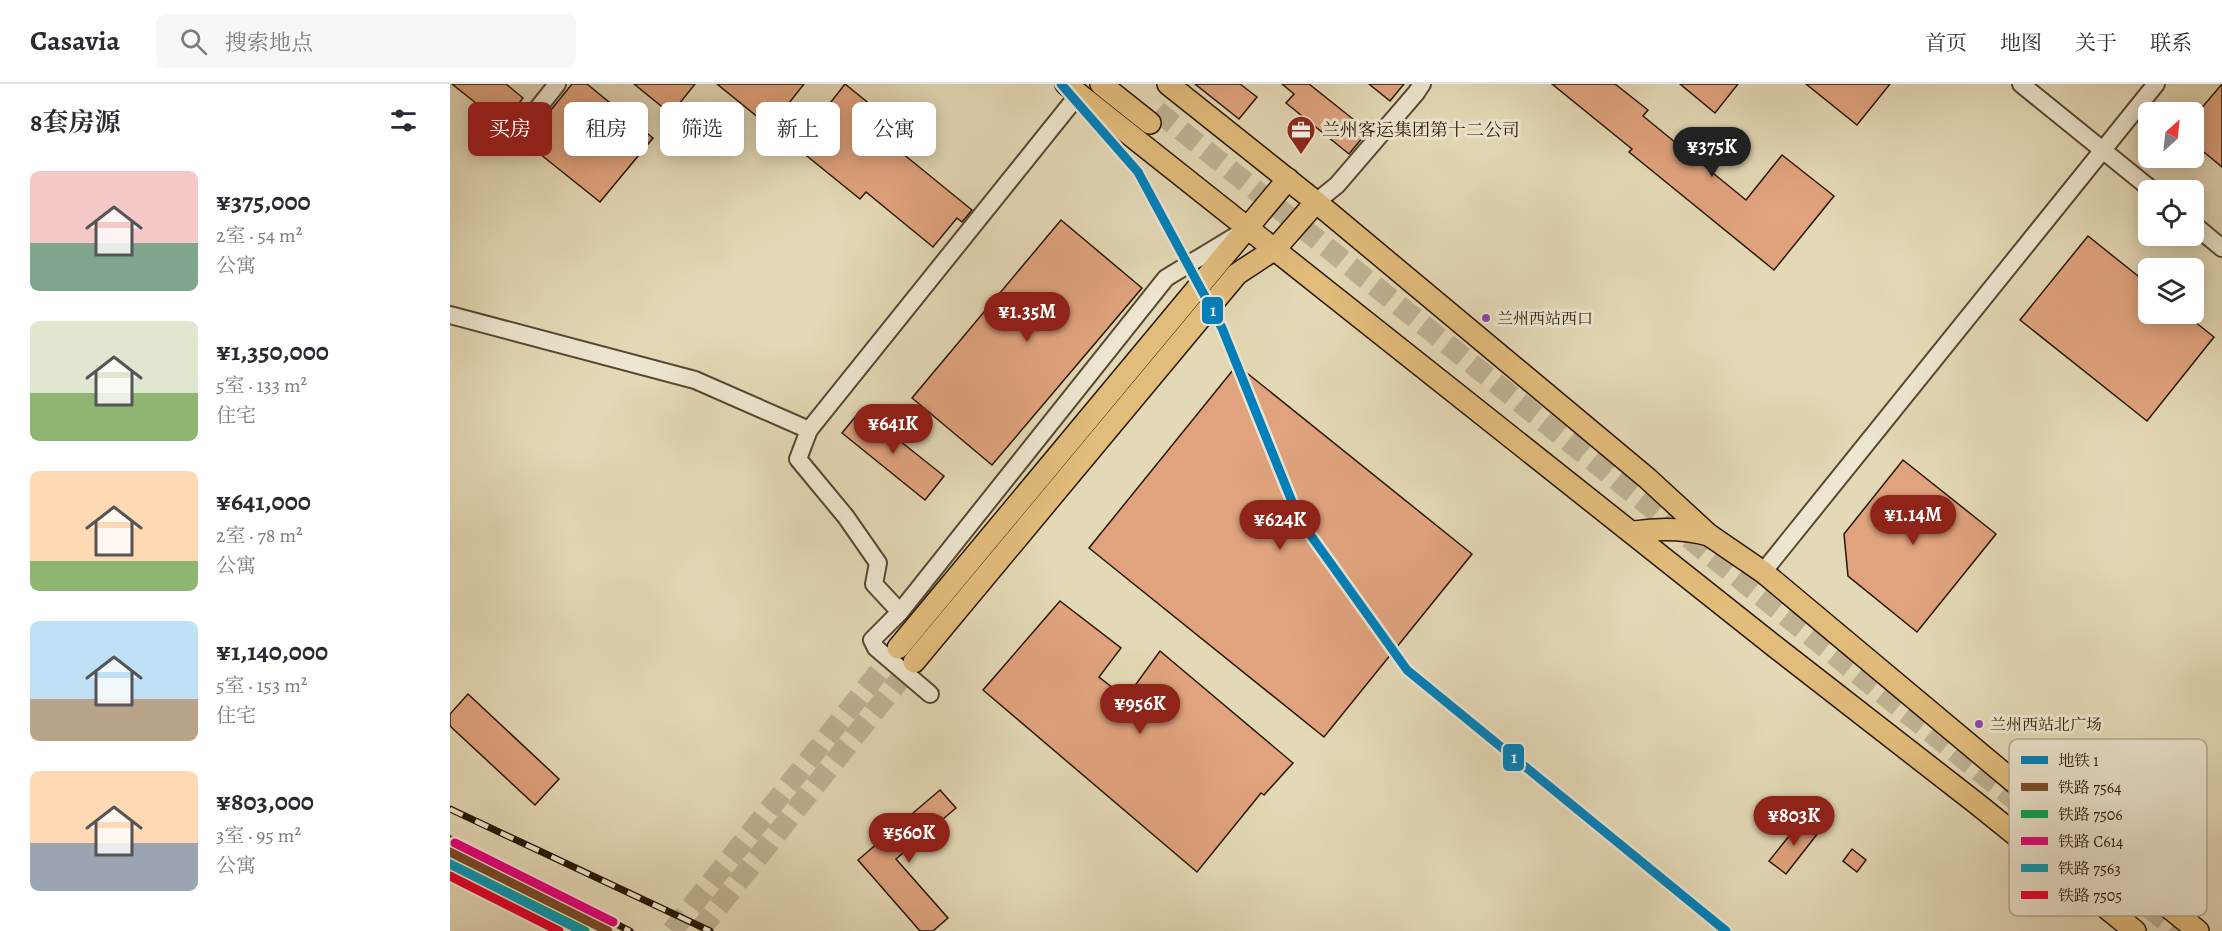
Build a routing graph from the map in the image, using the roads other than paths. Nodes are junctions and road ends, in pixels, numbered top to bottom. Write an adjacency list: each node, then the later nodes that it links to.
1 (557, 84): 9 (street)
2 (1101, 84): 3 (main road)
3 (1124, 84)
4 (1168, 84): 11 (main road)
5 (1422, 84): 13 (street)
6 (2021, 84): 10 (street)
7 (2156, 84): 10 (street)
8 (1072, 89): 14 (main road); 19 (street)
9 (543, 102)
10 (2103, 150): 12 (street); 22 (street)
11 (1288, 179): 13 (main road); 14 (main road)
12 (2140, 180)
13 (1316, 202): 17 (main road); 21 (main road)
14 (1248, 228): 17 (main road); 17 (main road); 23 (street)
15 (2204, 233): 16 (street)
16 (2222, 248)
17 (1275, 249): 20 (main road)
18 (450, 315): 19 (street)
19 (809, 430): 23 (street)
20 (1634, 532): 21 (main road); 26 (main road)
21 (1709, 535): 22 (main road)
22 (1763, 572): 25 (main road)
23 (900, 612): 24 (street)
24 (930, 694)
25 (2009, 778)
26 (2009, 830)
27 (2116, 916): 29 (main road)
28 (2179, 916): 30 (main road)
29 (2135, 931)
30 (2198, 931)

